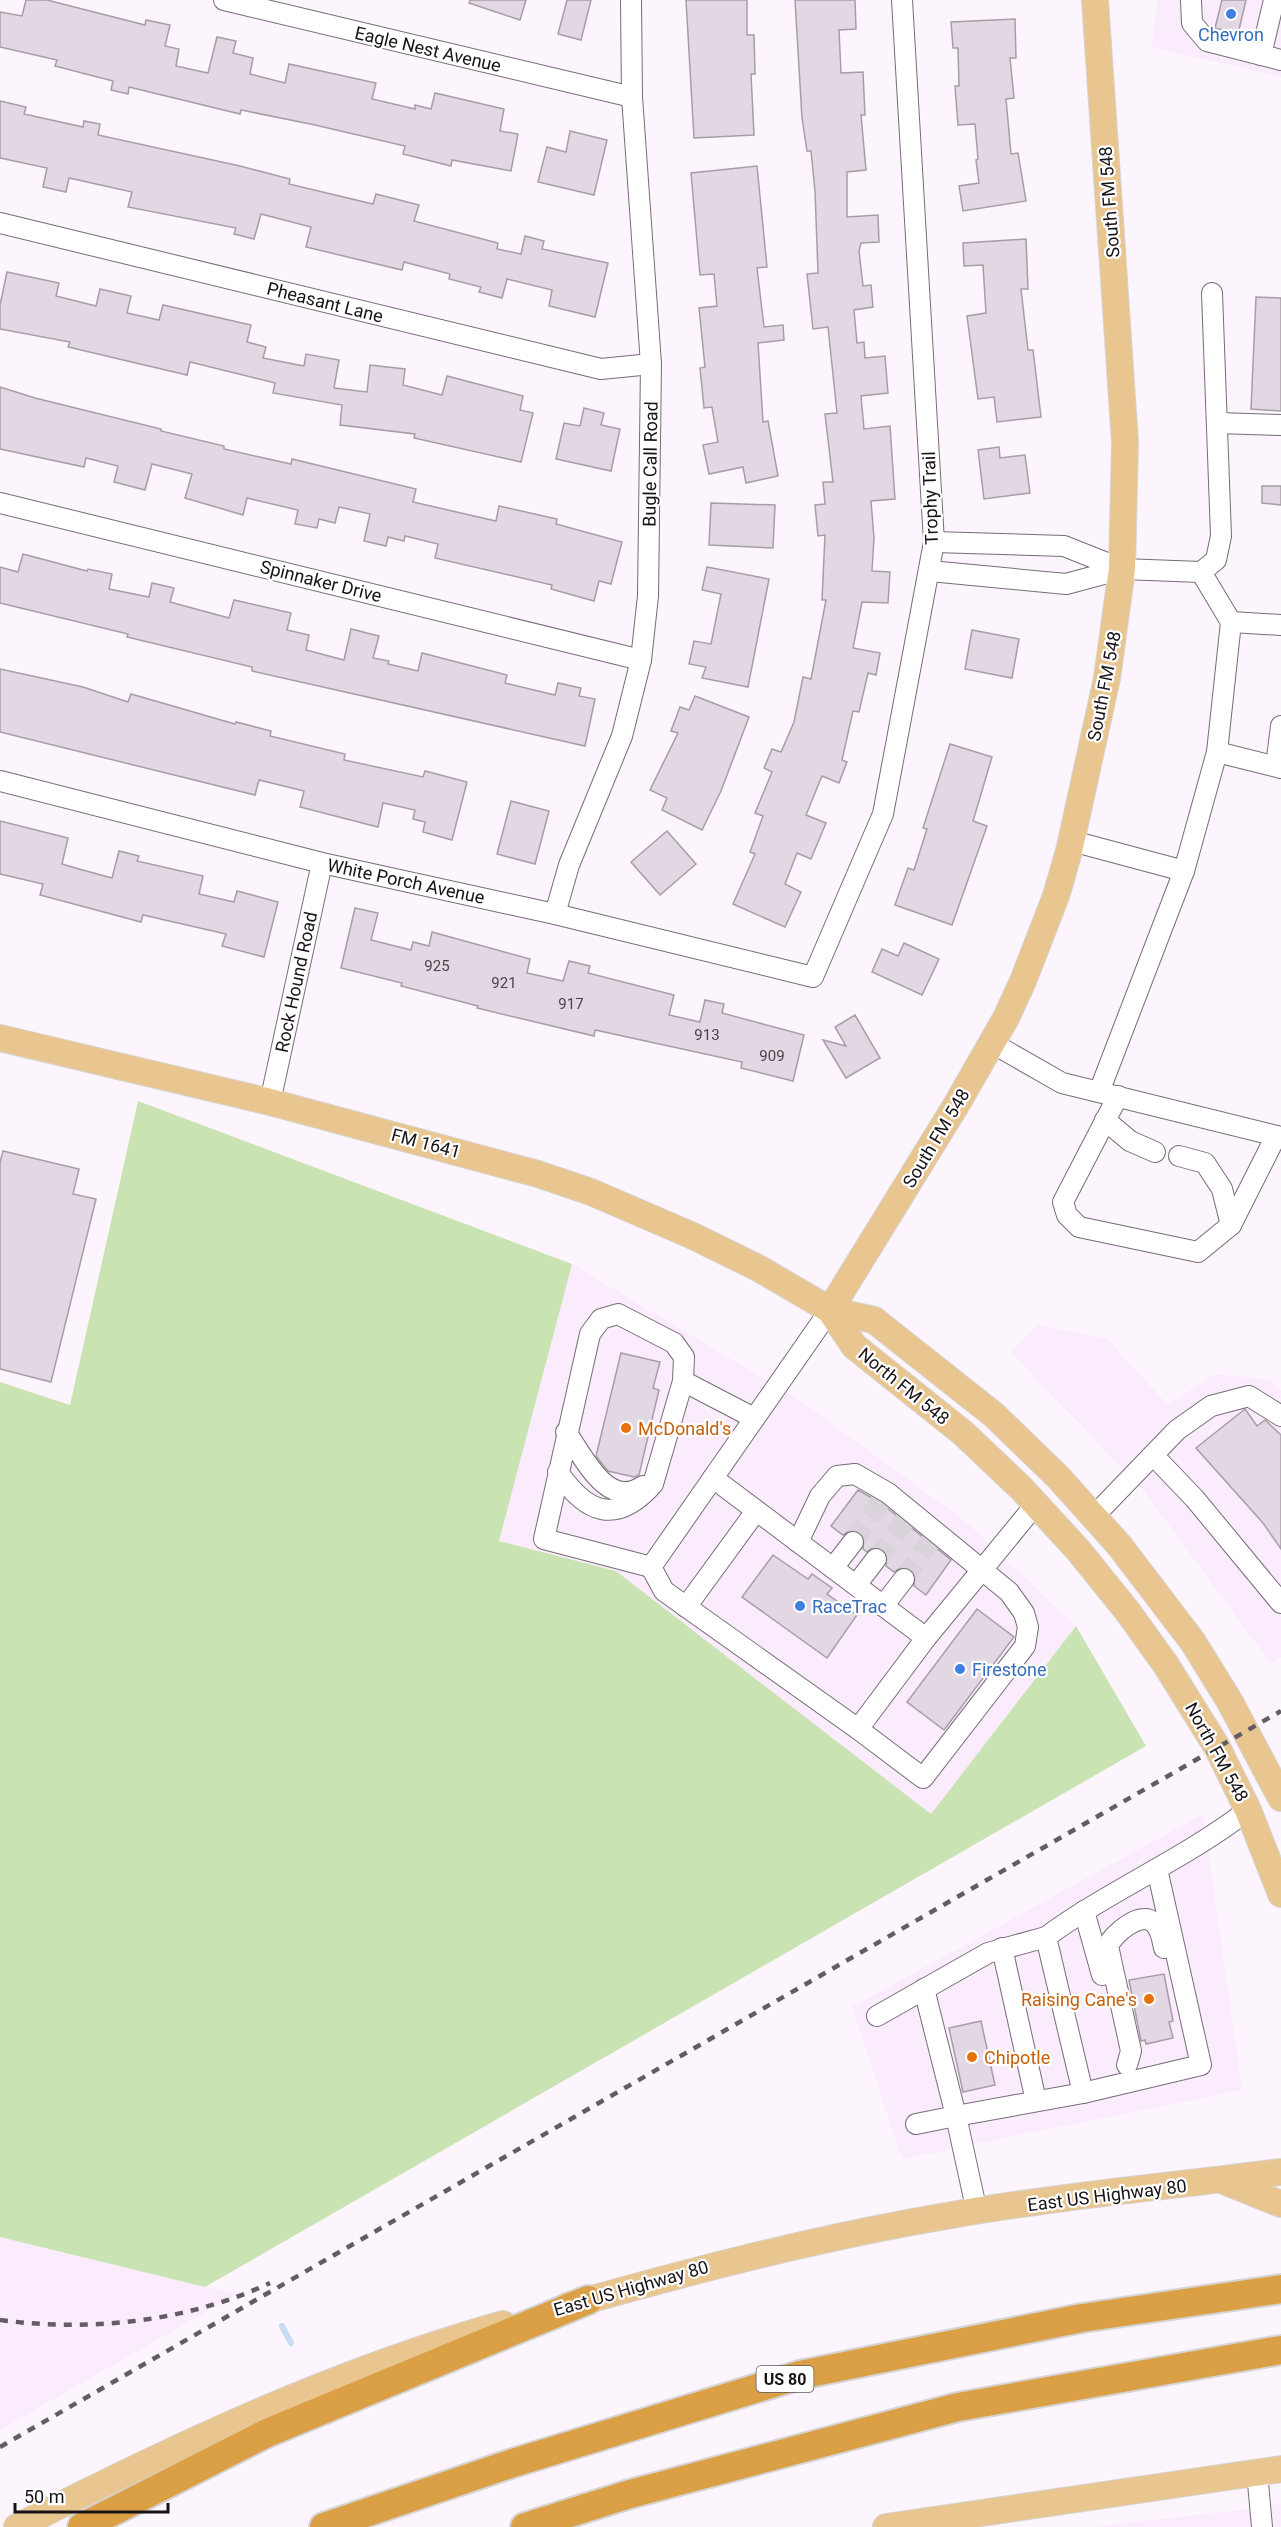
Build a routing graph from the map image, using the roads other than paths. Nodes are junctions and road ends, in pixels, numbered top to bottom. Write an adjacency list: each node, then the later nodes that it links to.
1 (224, 0): 9 (street, Eagle Nest Avenue)
2 (631, 0): 9 (street, Bugle Call Road)
3 (902, 0): 16 (street, Trophy Trail)
4 (1095, 0): 17 (main road, South FM 548)
5 (1191, 0): 7 (street)
6 (1274, 0): 7 (street)
7 (1261, 55): 8 (street)
8 (1281, 60)
9 (632, 97): 12 (street, Bugle Call Road)
10 (0, 223): 12 (street, Pheasant Lane)
11 (1212, 293): 13 (street)
12 (651, 364): 22 (street, Bugle Call Road)
13 (1217, 423): 14 (street); 19 (street)
14 (1281, 425)
15 (0, 502): 22 (street, Spinnaker Drive)
16 (934, 542): 17 (street); 18 (street, Trophy Trail)
17 (1122, 569): 18 (street); 19 (street); 27 (main road, South FM 548)
18 (930, 571): 31 (street, Trophy Trail)
19 (1201, 573): 20 (street)
20 (1231, 622): 21 (street); 24 (street)
21 (1281, 625)
22 (641, 660): 30 (street, Bugle Call Road)
23 (1281, 726): 25 (street)
24 (1216, 752): 25 (street); 29 (street)
25 (1279, 767)
26 (0, 781): 28 (street, White Porch Avenue)
27 (1072, 841): 29 (street); 33 (main road, South FM 548)
28 (322, 863): 30 (street, White Porch Avenue); 35 (street, Rock Hound Road)
29 (1184, 872): 34 (street)
30 (555, 914): 31 (street, White Porch Avenue)
31 (813, 977)
32 (0, 1038): 35 (main road, FM 1641 / FM 1641)
33 (992, 1043): 34 (street); 41 (main road, South FM 548)
34 (1109, 1094): 36 (street); 37 (street)
35 (270, 1102): 41 (main road, FM 1641 / FM 1641)
36 (1105, 1120): 38 (street); 40 (street)
37 (1278, 1136): 40 (street)
38 (1155, 1152)
39 (1179, 1156): 40 (street)
40 (1231, 1225)
41 (830, 1310): 44 (street); 50 (main road, North FM 548); 52 (main road, North FM 548)
42 (683, 1381): 44 (street); 45 (street); 48 (street)
43 (1281, 1416): 46 (street)
44 (754, 1418): 49 (street)
45 (566, 1432): 47 (street); 48 (street)
46 (1153, 1455): 52 (street); 61 (street)
47 (558, 1472): 48 (street); 56 (street)
48 (655, 1478)
49 (713, 1478): 51 (street); 56 (street)
50 (1036, 1504): 58 (street); 67 (main road, North FM 548)
51 (756, 1511): 53 (street); 63 (street)
52 (1094, 1516): 66 (main road, North FM 548)
53 (798, 1542): 57 (street); 58 (street)
54 (853, 1542): 57 (street)
55 (876, 1559): 60 (street)
56 (651, 1567): 63 (street)
57 (833, 1568): 60 (street)
58 (983, 1569): 64 (street); 65 (street)
59 (904, 1579): 62 (street)
60 (856, 1586): 62 (street)
61 (1281, 1603)
62 (883, 1606): 64 (street)
63 (686, 1607): 65 (street)
64 (926, 1638): 65 (street)
65 (858, 1729)
66 (1280, 1793): 67 (main road)
67 (1248, 1810): 68 (street); 69 (main road, North FM 548)
68 (1156, 1869): 70 (street); 75 (street)
69 (1281, 1894)
70 (1084, 1911): 71 (street); 76 (street)
71 (1046, 1937): 72 (street); 77 (street)
72 (1002, 1948): 73 (street); 78 (street)
73 (924, 1989): 74 (street); 79 (street)
74 (878, 2016)
75 (1196, 2043): 76 (street); 76 (street)
76 (1129, 2074): 77 (street)
77 (1083, 2093): 78 (street)
78 (1036, 2101): 79 (street)
79 (956, 2116): 80 (street); 86 (street)
80 (916, 2124)
81 (1281, 2152): 83 (main road)
82 (1281, 2172): 83 (main road, East US Highway 80)
83 (1251, 2176): 84 (main road, East US Highway 80)
84 (1220, 2180): 85 (main road); 86 (main road, East US Highway 80)
85 (1281, 2204)
86 (977, 2212): 88 (main road, East US Highway 80)
87 (1271, 2290): 94 (highway, US 80)
88 (588, 2300): 92 (main road, East US Highway 80); 93 (highway)
89 (1279, 2350): 95 (highway)
90 (1281, 2453): 91 (main road)
91 (1257, 2472): 96 (main road); 97 (street)
92 (17, 2527)
93 (82, 2527)
94 (324, 2527)
95 (525, 2527)
96 (886, 2527)
97 (1262, 2527)

